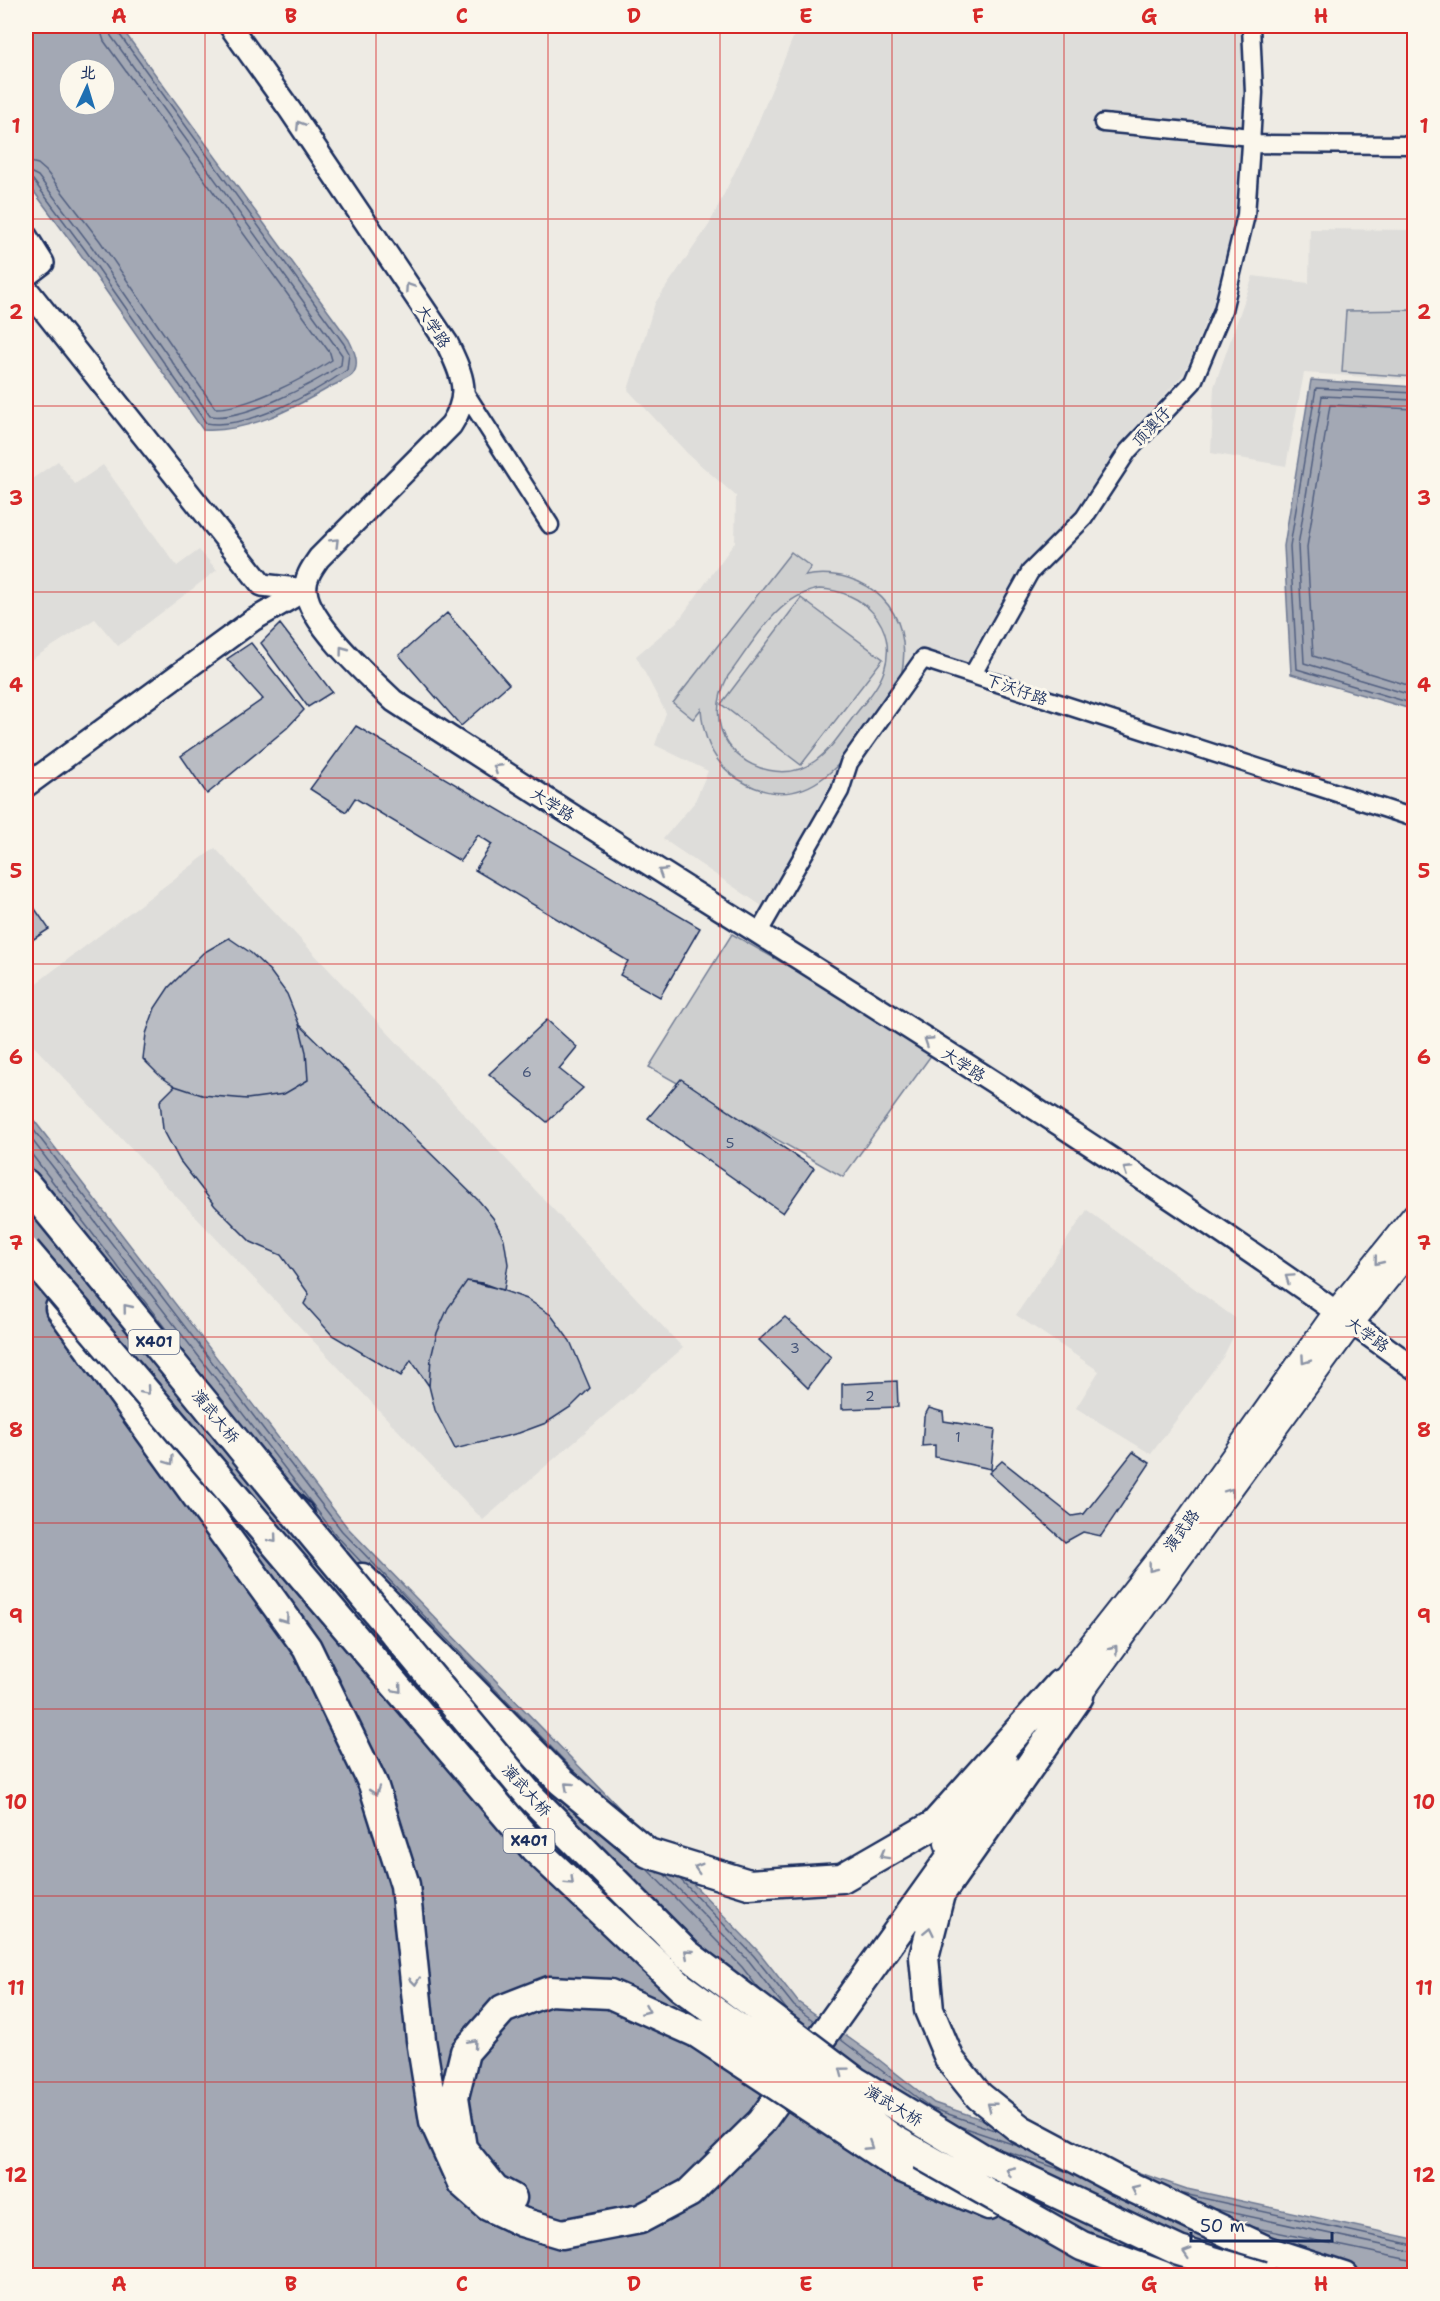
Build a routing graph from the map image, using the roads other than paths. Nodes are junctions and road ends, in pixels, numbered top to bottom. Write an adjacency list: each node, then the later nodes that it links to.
1 (230, 26): 9 (street, 大学路, one-way to 1)
2 (1251, 26): 4 (street, 顶澳仔)
3 (1103, 123): 4 (street)
4 (1252, 141): 5 (street); 12 (street, 顶澳仔)
5 (1414, 146)
6 (26, 236): 7 (street)
7 (26, 276)
8 (26, 288): 11 (street)
9 (464, 391): 10 (street); 11 (street, one-way to 9)
10 (550, 525)
11 (305, 590): 13 (street); 15 (street, 大学路, one-way to 11)
12 (973, 674): 14 (street, 下沃仔路); 15 (street, 下沃仔路)
13 (26, 786)
14 (1414, 818)
15 (759, 932): 21 (street, 大学路, one-way to 15)
16 (26, 1184): 23 (highway, 演武大桥 / X401, one-way to 16)
17 (1414, 1216): 21 (main road, 演武路, one-way to 21)
18 (1414, 1245): 21 (main road, 演武路)
19 (26, 1251): 26 (highway, 演武大桥 / X401, one-way to 26, bridge)
20 (26, 1260): 25 (highway, one-way to 25, bridge)
21 (1345, 1316): 22 (street, 大学路); 24 (main road, 演武路)
22 (1414, 1368)
23 (284, 1499): 25 (highway, one-way to 23, bridge); 28 (highway, 演武大桥 / X401, one-way to 23, bridge)
24 (1070, 1690): 25 (highway); 25 (highway)
25 (951, 1843): 26 (highway, one-way to 26, bridge); 29 (highway, one-way to 25)
26 (1082, 2246): 27 (highway, 演武大桥 / X401, bridge)
27 (1163, 2276)
28 (1263, 2276)
29 (1344, 2276)

